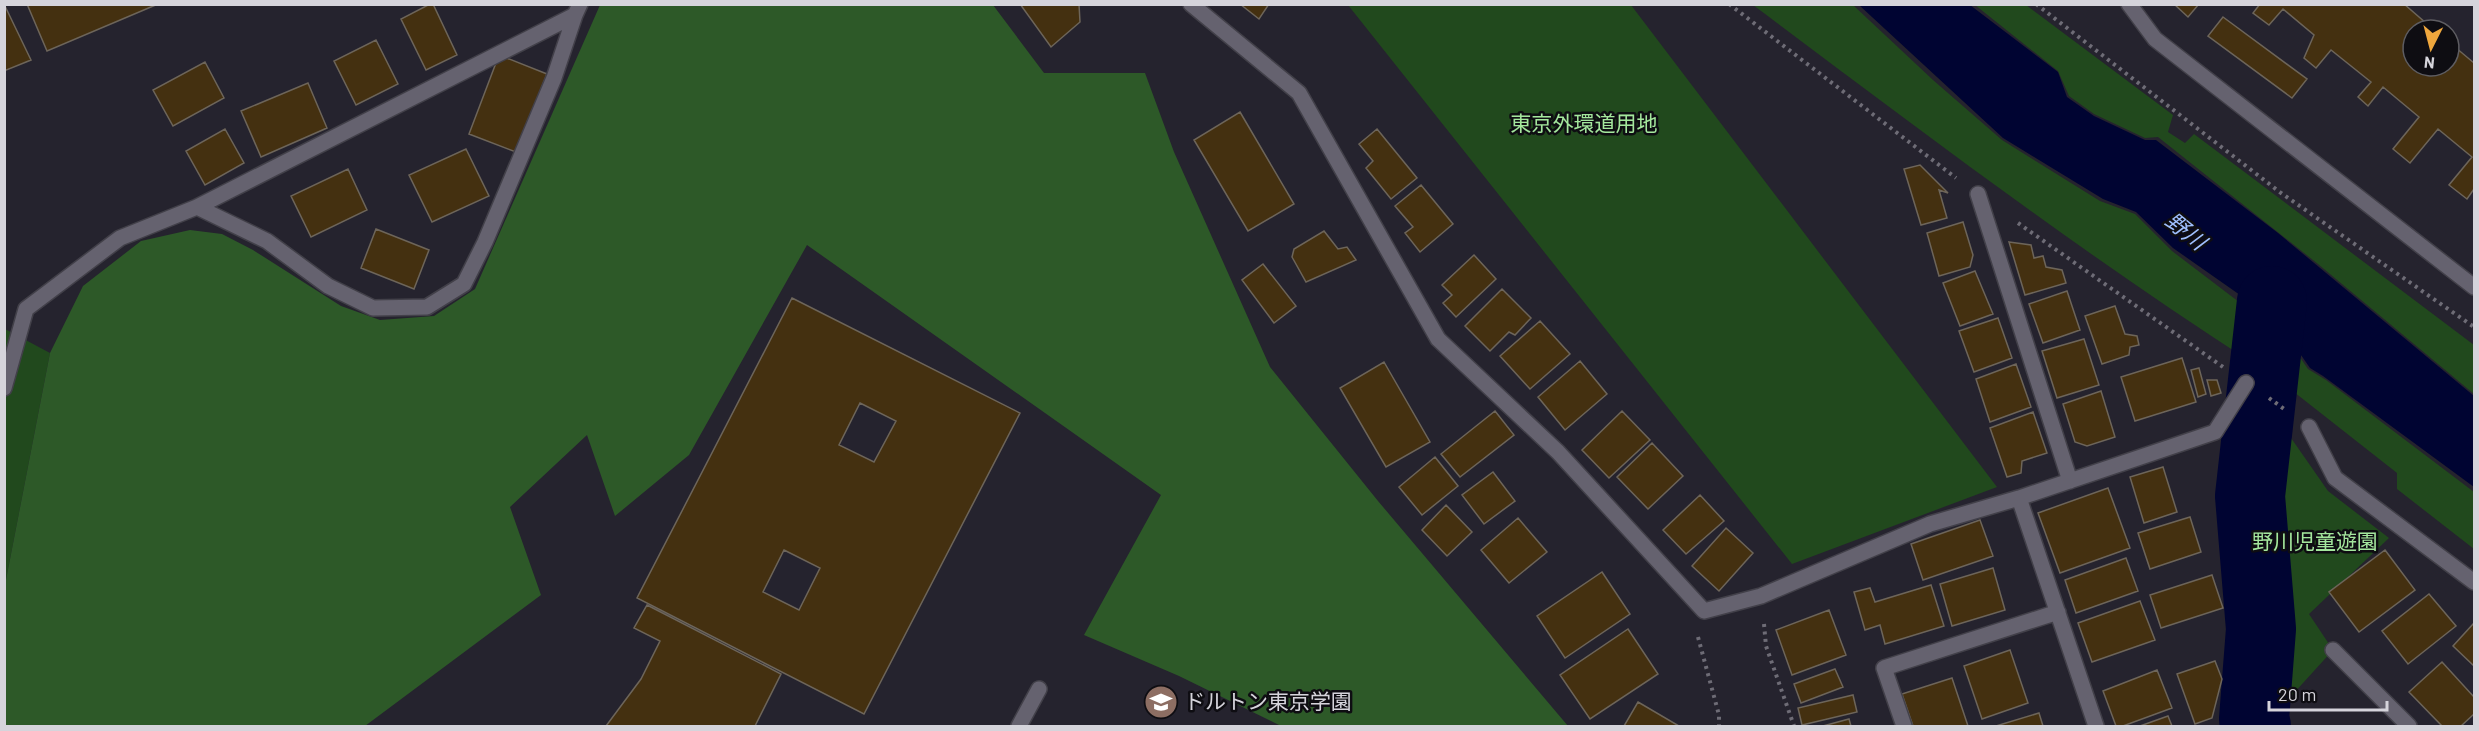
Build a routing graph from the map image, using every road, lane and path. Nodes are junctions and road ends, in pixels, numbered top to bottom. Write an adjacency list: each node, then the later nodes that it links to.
1 (1191, 4): 18 (street)
2 (2036, 4): 8 (path)
3 (2129, 4): 7 (street)
4 (577, 10): 6 (street); 6 (street)
5 (1978, 194): 14 (street)
6 (197, 207): 10 (street)
7 (2475, 287)
8 (2475, 327)
9 (2246, 383): 14 (street)
10 (4, 388)
11 (2267, 397): 12 (path)
12 (2293, 415)
13 (2309, 428): 16 (street)
14 (2070, 481): 15 (street)
15 (2019, 498): 17 (street); 19 (street)
16 (2475, 582)
17 (1761, 596): 18 (street); 24 (path)
18 (1704, 611): 23 (path)
19 (2058, 612): 25 (street); 26 (street)
20 (2333, 650): 27 (street)
21 (1039, 688): 22 (street)
22 (1019, 726)
23 (1719, 726)
24 (1794, 726)
25 (1904, 726)
26 (2096, 726)
27 (2409, 726)

